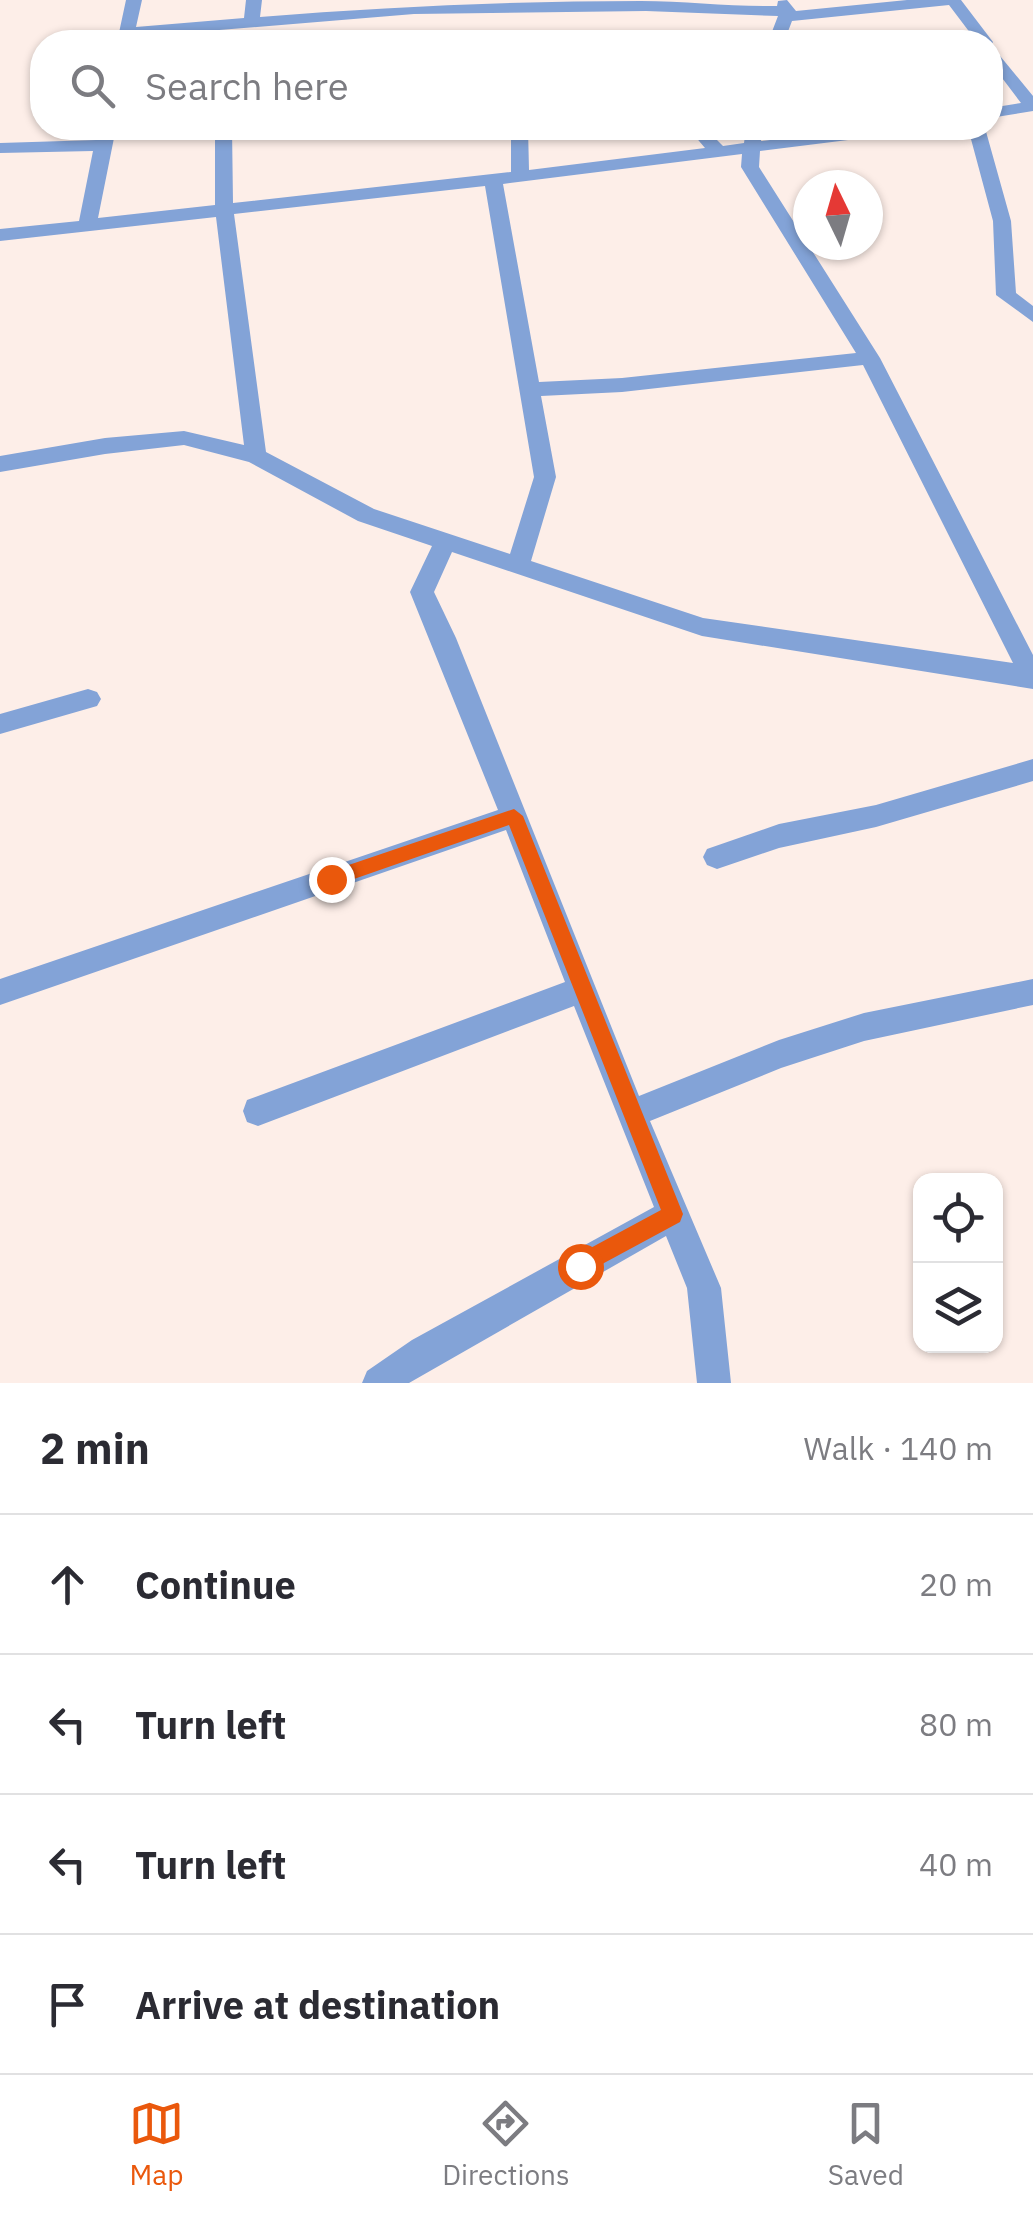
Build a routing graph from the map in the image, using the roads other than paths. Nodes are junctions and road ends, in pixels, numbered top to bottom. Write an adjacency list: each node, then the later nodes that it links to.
1 (134, 0): 6 (street)
2 (254, 0): 5 (street)
3 (953, 0): 4 (street); 8 (street)
4 (785, 9): 5 (street)
5 (251, 25): 7 (street)
6 (128, 30)
7 (203, 30)
8 (976, 30)
9 (1003, 67): 10 (street)
10 (1033, 106): 11 (street)
11 (1003, 111)
12 (70, 140): 20 (street)
13 (104, 140): 25 (street)
14 (223, 140): 24 (street)
15 (519, 140): 22 (street)
16 (708, 140): 21 (street)
17 (748, 140): 21 (street)
18 (753, 140): 28 (street)
19 (979, 140): 27 (street)
20 (0, 148)
21 (719, 152): 22 (street)
22 (520, 177): 23 (street)
23 (492, 180): 24 (street); 29 (street)
24 (224, 210): 25 (street); 30 (street)
25 (87, 225): 26 (street)
26 (0, 234)
27 (1033, 316)
28 (870, 358): 29 (street); 34 (street)
29 (530, 389): 33 (street)
30 (256, 456): 31 (street); 32 (street)
31 (0, 464)
32 (446, 541): 33 (street); 38 (street)
33 (518, 564): 34 (street)
34 (1032, 677)
35 (88, 699): 36 (street)
36 (0, 724)
37 (1033, 770): 39 (street)
38 (514, 816): 40 (street); 41 (street)
39 (718, 857)
40 (583, 989): 43 (street); 44 (street)
41 (0, 992)
42 (1033, 992): 44 (street)
43 (258, 1111)
44 (631, 1114): 45 (street)
45 (673, 1214): 46 (street); 47 (street)
46 (379, 1383)
47 (714, 1383)

